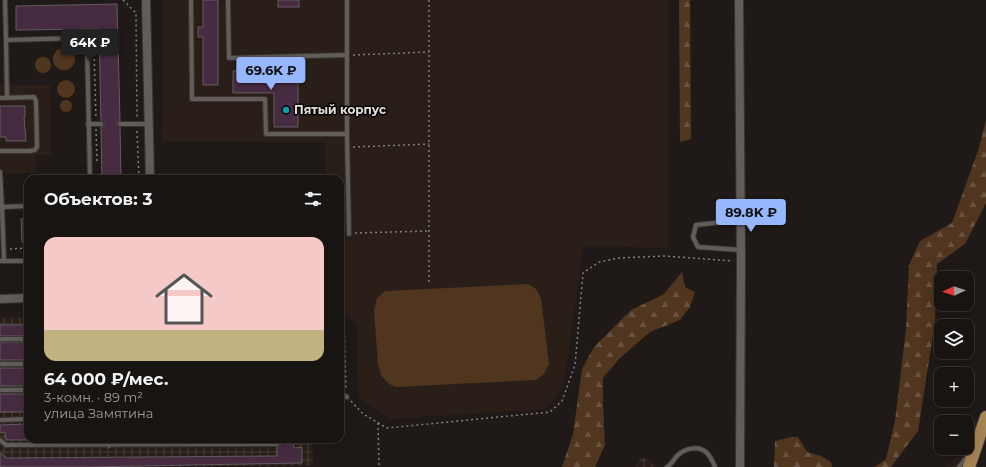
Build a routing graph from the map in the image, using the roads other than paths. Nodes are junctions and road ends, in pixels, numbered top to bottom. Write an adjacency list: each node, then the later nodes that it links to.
1 (5, 0): 7 (lane)
2 (146, 0): 16 (street)
3 (191, 0): 17 (lane)
4 (228, 0): 9 (lane)
5 (347, 0): 8 (lane)
6 (739, 0): 24 (street)
7 (6, 40): 11 (lane); 13 (lane)
8 (347, 55): 9 (lane); 17 (lane)
9 (294, 57): 10 (lane)
10 (294, 67)
11 (7, 97): 12 (lane); 18 (lane)
12 (0, 98)
13 (88, 124): 14 (lane); 20 (lane)
14 (99, 124)
15 (120, 124): 16 (lane)
16 (149, 124): 21 (street)
17 (347, 134): 25 (lane)
18 (0, 151)
19 (0, 172): 23 (lane)
20 (90, 175)
21 (150, 175)
22 (24, 206): 23 (lane)
23 (2, 207): 27 (lane)
24 (740, 220): 26 (street); 26 (lane)
25 (349, 234)
26 (741, 250): 51 (street)
27 (2, 261): 28 (lane)
28 (24, 261)
29 (24, 298): 30 (street)
30 (0, 299)
31 (24, 338): 32 (lane)
32 (0, 339)
33 (0, 364): 34 (lane)
34 (24, 364)
35 (0, 390): 36 (lane)
36 (24, 390)
37 (344, 395): 38 (lane)
38 (347, 397)
39 (986, 417): 42 (main road)
40 (24, 419): 41 (lane)
41 (0, 420)
42 (978, 439): 52 (lane); 53 (main road)
43 (0, 440): 47 (lane)
44 (83, 443): 47 (lane)
45 (109, 443): 48 (lane)
46 (277, 443): 48 (lane)
47 (83, 446): 48 (lane)
48 (109, 446)
49 (667, 467): 50 (lane)
50 (715, 467)
51 (740, 467)
52 (959, 467)
53 (969, 467)

